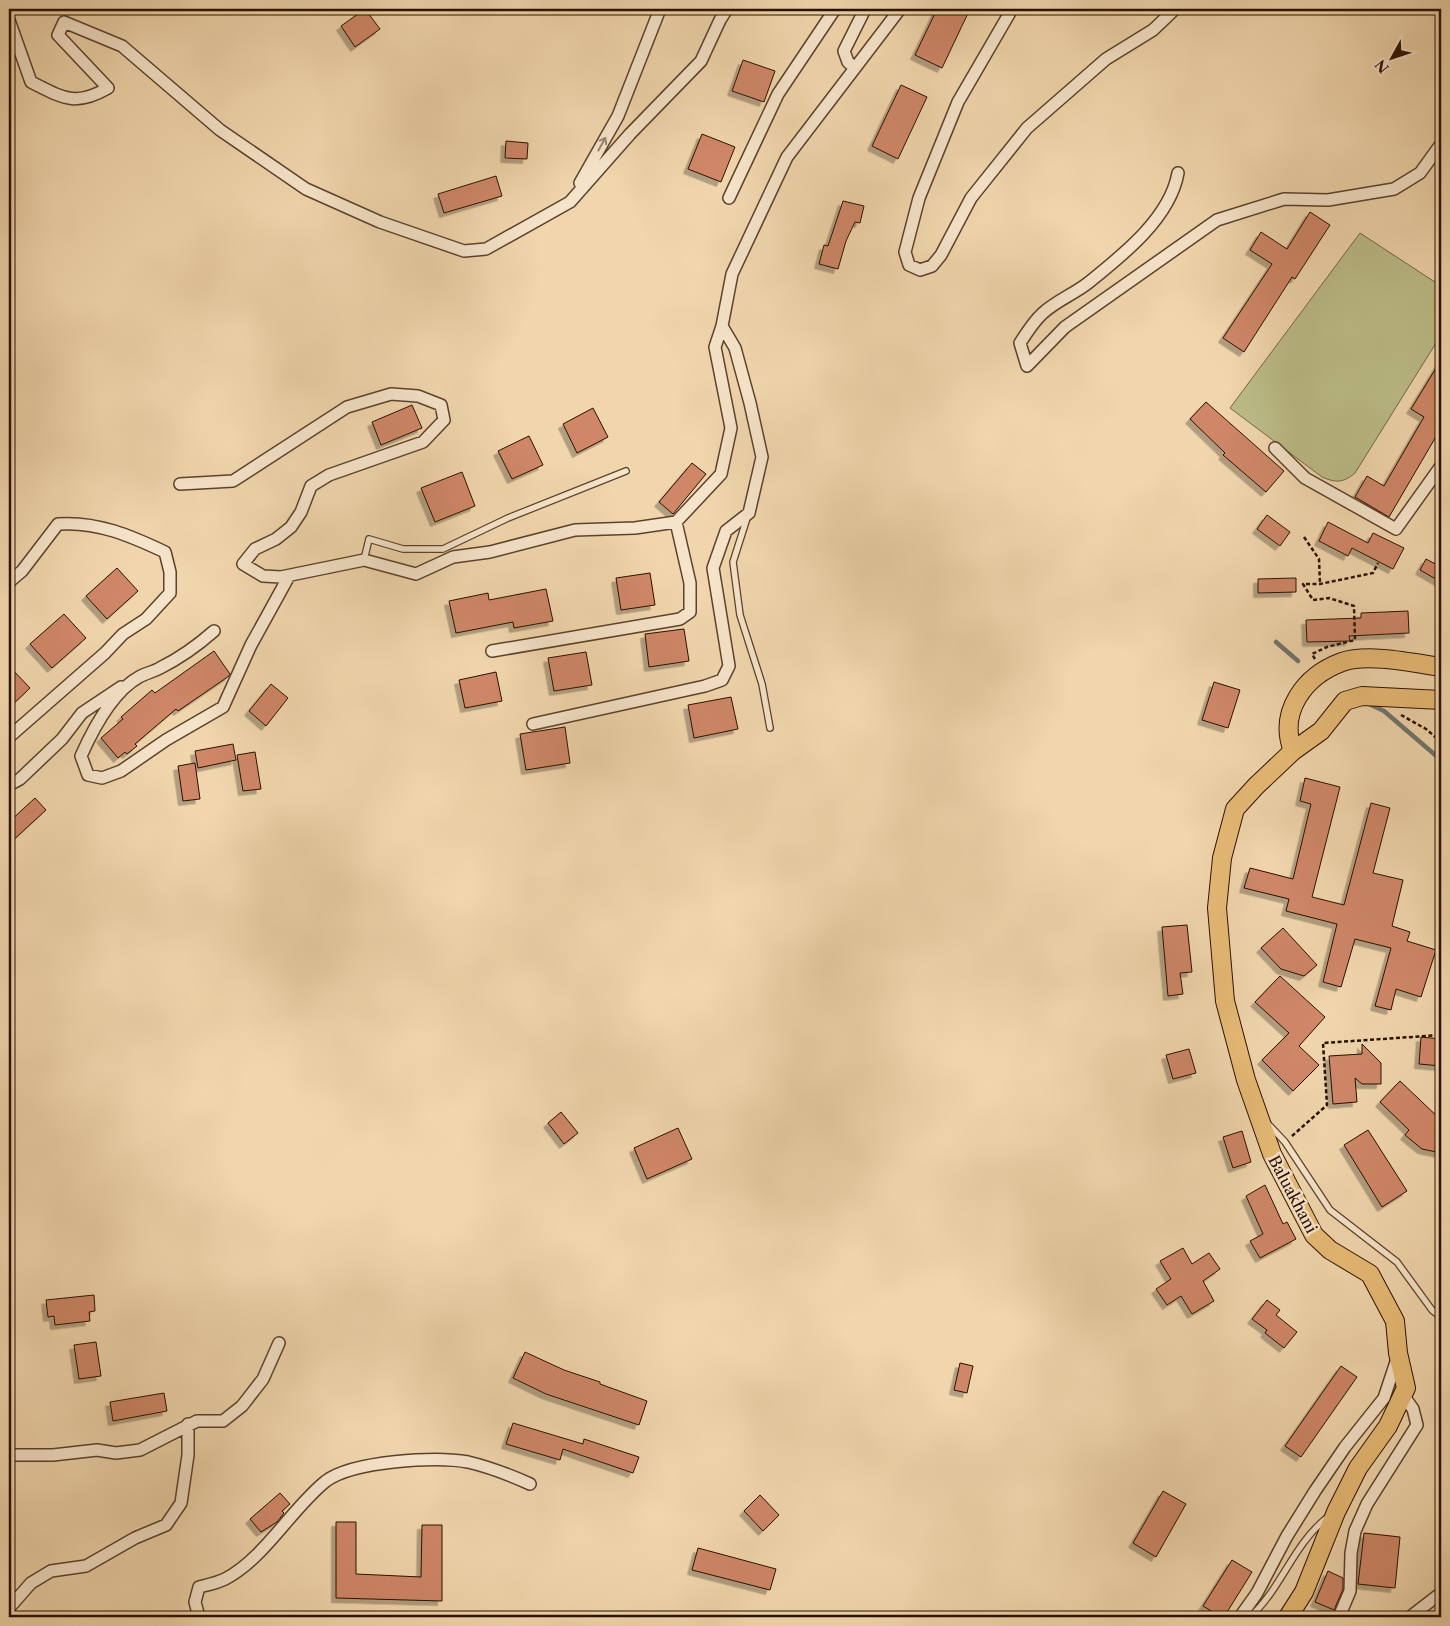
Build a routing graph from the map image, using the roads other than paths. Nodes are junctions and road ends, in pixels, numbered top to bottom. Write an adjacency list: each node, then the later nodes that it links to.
1 (660, 9): 13 (street, one-way to 1)
2 (727, 9): 13 (street)
3 (835, 9): 12 (street)
4 (864, 9): 9 (street)
5 (900, 9): 9 (street)
6 (1012, 9): 7 (street)
7 (1175, 9)
8 (9, 20): 13 (street)
9 (855, 68): 14 (street)
10 (1441, 144): 11 (street)
11 (1178, 173)
12 (729, 198)
13 (570, 202)
14 (722, 326): 19 (street); 20 (street)
15 (1275, 448): 16 (street)
16 (1441, 466)
17 (626, 471): 21 (lane)
18 (180, 484): 22 (street)
19 (749, 513): 29 (street); 30 (lane)
20 (676, 522): 21 (street); 25 (street)
21 (364, 560): 22 (street)
22 (289, 576): 27 (street)
23 (9, 582): 31 (street)
24 (214, 631): 27 (street)
25 (492, 651)
26 (1441, 667): 32 (main road)
27 (138, 678): 33 (street)
28 (1441, 700): 32 (main road, Baluakhani)
29 (533, 724)
30 (770, 728)
31 (9, 737)
32 (1292, 751): 34 (main road, Baluakhani)
33 (9, 786)
34 (1258, 1114): 35 (lane); 37 (main road, Baluakhani)
35 (1441, 1317)
36 (279, 1343): 39 (street)
37 (1398, 1352): 38 (main road); 46 (street, Baluakhani)
38 (1403, 1395): 42 (main road); 49 (street)
39 (188, 1424): 40 (street); 44 (street)
40 (9, 1454)
41 (530, 1484): 45 (street)
42 (1336, 1512): 47 (lane); 48 (main road)
43 (1441, 1593): 50 (street)
44 (9, 1608)
45 (199, 1617)
46 (1240, 1617)
47 (1250, 1617)
48 (1288, 1617)
49 (1339, 1617)
50 (1410, 1617)

